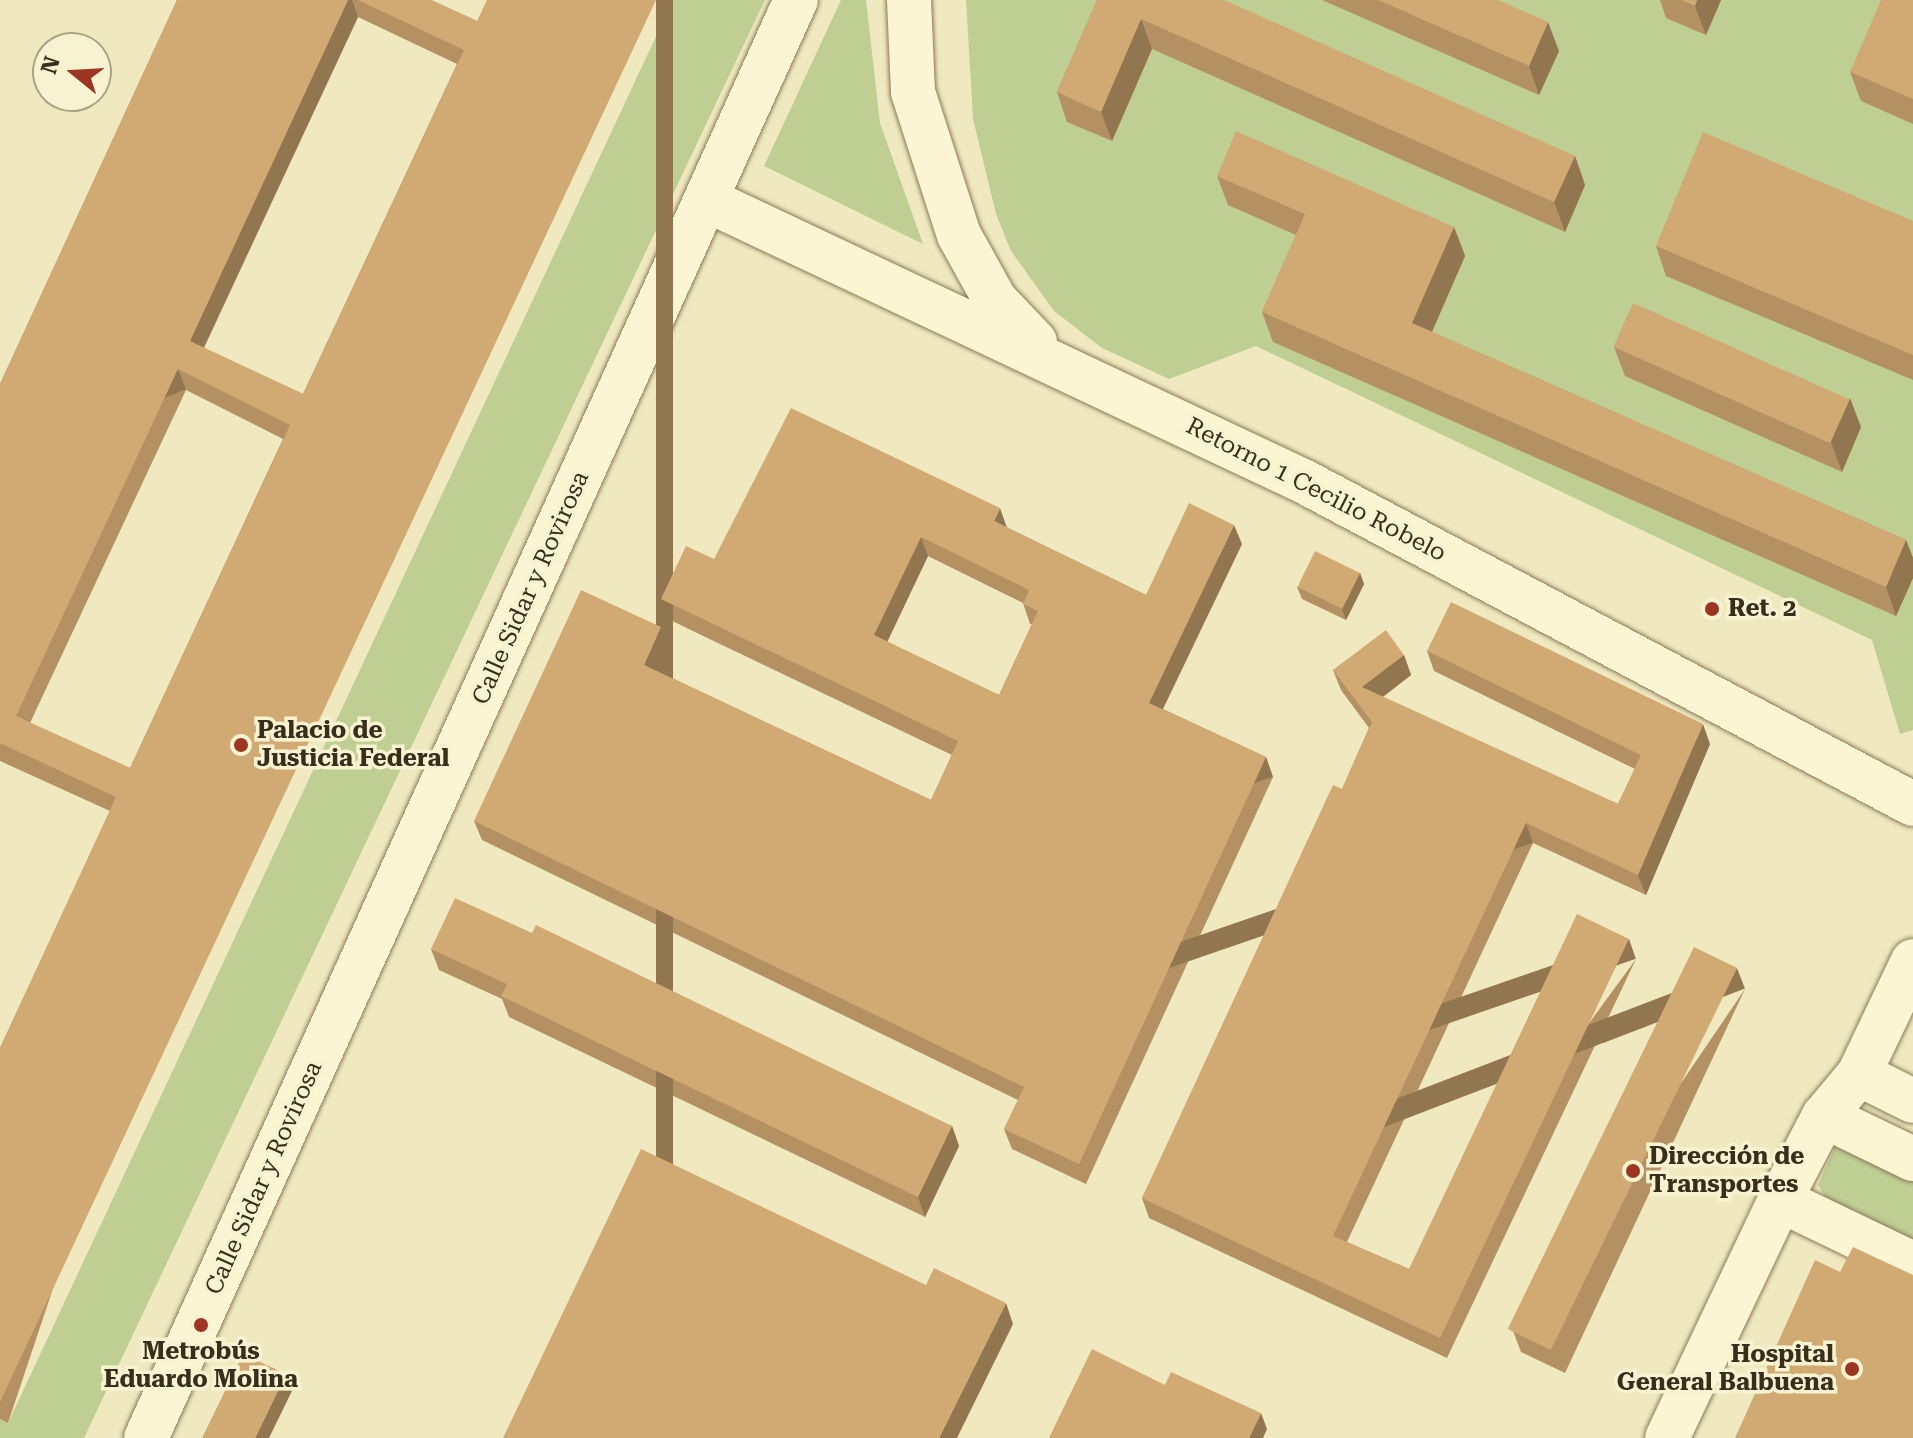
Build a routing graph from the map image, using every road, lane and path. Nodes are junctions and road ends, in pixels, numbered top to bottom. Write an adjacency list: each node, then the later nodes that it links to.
1 (796, 0): 3 (street, Calle Sidar y Rovirosa)
2 (909, 0): 4 (street)
3 (707, 200): 4 (street, Retorno 1 Cecilio Robelo); 13 (street, Calle Sidar y Rovirosa)
4 (1054, 360): 5 (street, Retorno 1 Cecilio Robelo)
5 (1913, 804)
6 (1913, 961): 7 (street)
7 (1859, 1074): 8 (street); 9 (street)
8 (1913, 1101)
9 (1824, 1116): 10 (street); 11 (street)
10 (1913, 1159)
11 (1780, 1200): 12 (street); 14 (street)
12 (1913, 1264)
13 (146, 1438)
14 (1667, 1438)

